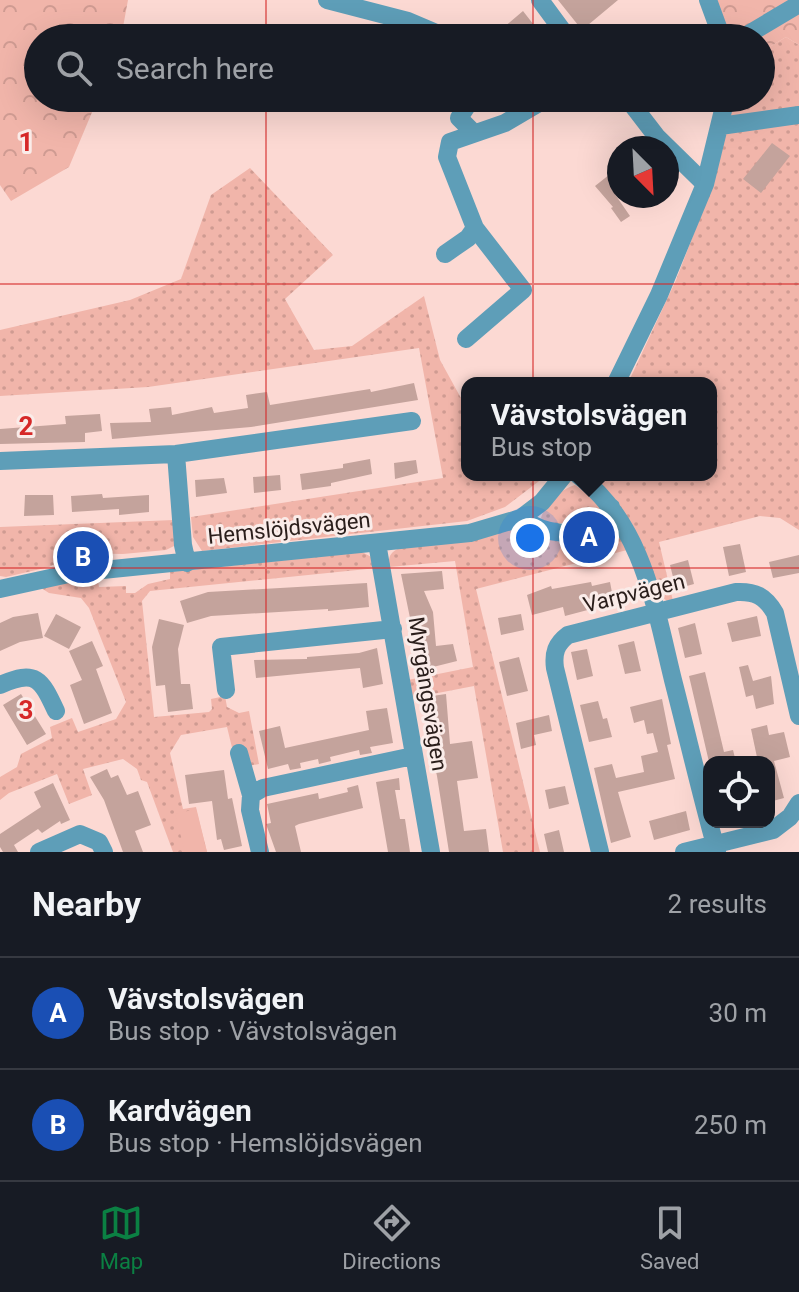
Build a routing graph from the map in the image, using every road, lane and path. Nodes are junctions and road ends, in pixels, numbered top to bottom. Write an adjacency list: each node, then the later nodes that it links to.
1 (327, 0): 5 (street)
2 (540, 0): 6 (street)
3 (708, 0): 7 (street)
4 (799, 4): 8 (street)
5 (415, 24)
6 (558, 24)
7 (717, 24)
8 (765, 24)
9 (463, 112): 15 (street)
10 (527, 112): 15 (street)
11 (638, 112): 16 (street)
12 (723, 112): 14 (street)
13 (799, 115): 14 (street)
14 (720, 126): 16 (street)
15 (473, 132): 17 (street)
16 (705, 184): 20 (street)
17 (475, 228): 18 (street); 19 (street)
18 (445, 254)
19 (466, 339)
20 (619, 377)
21 (412, 421): 22 (street)
22 (176, 454): 23 (street); 29 (street)
23 (0, 461)
24 (559, 481): 27 (street, Hemslöjdsvägen)
25 (584, 481): 26 (street)
26 (611, 507): 27 (street); 31 (street)
27 (521, 518): 28 (street, Hemslöjdsvägen)
28 (377, 543): 29 (street, Hemslöjdsvägen); 32 (street, Myrgångsvägen)
29 (187, 563): 30 (street, Hemslöjdsvägen)
30 (0, 589)
31 (656, 613): 36 (street, Varpvägen); 41 (street); 46 (street, Varpvägen)
32 (393, 629): 34 (street); 38 (street, Myrgångsvägen)
33 (0, 685): 35 (street)
34 (226, 690)
35 (56, 711)
36 (799, 716)
37 (239, 753): 39 (street)
38 (413, 756): 39 (street); 45 (street, Myrgångsvägen)
39 (251, 795): 44 (street)
40 (799, 803): 41 (street)
41 (716, 849): 47 (street)
42 (39, 852): 43 (street)
43 (104, 852)
44 (260, 852)
45 (431, 852)
46 (600, 852)
47 (684, 852)

